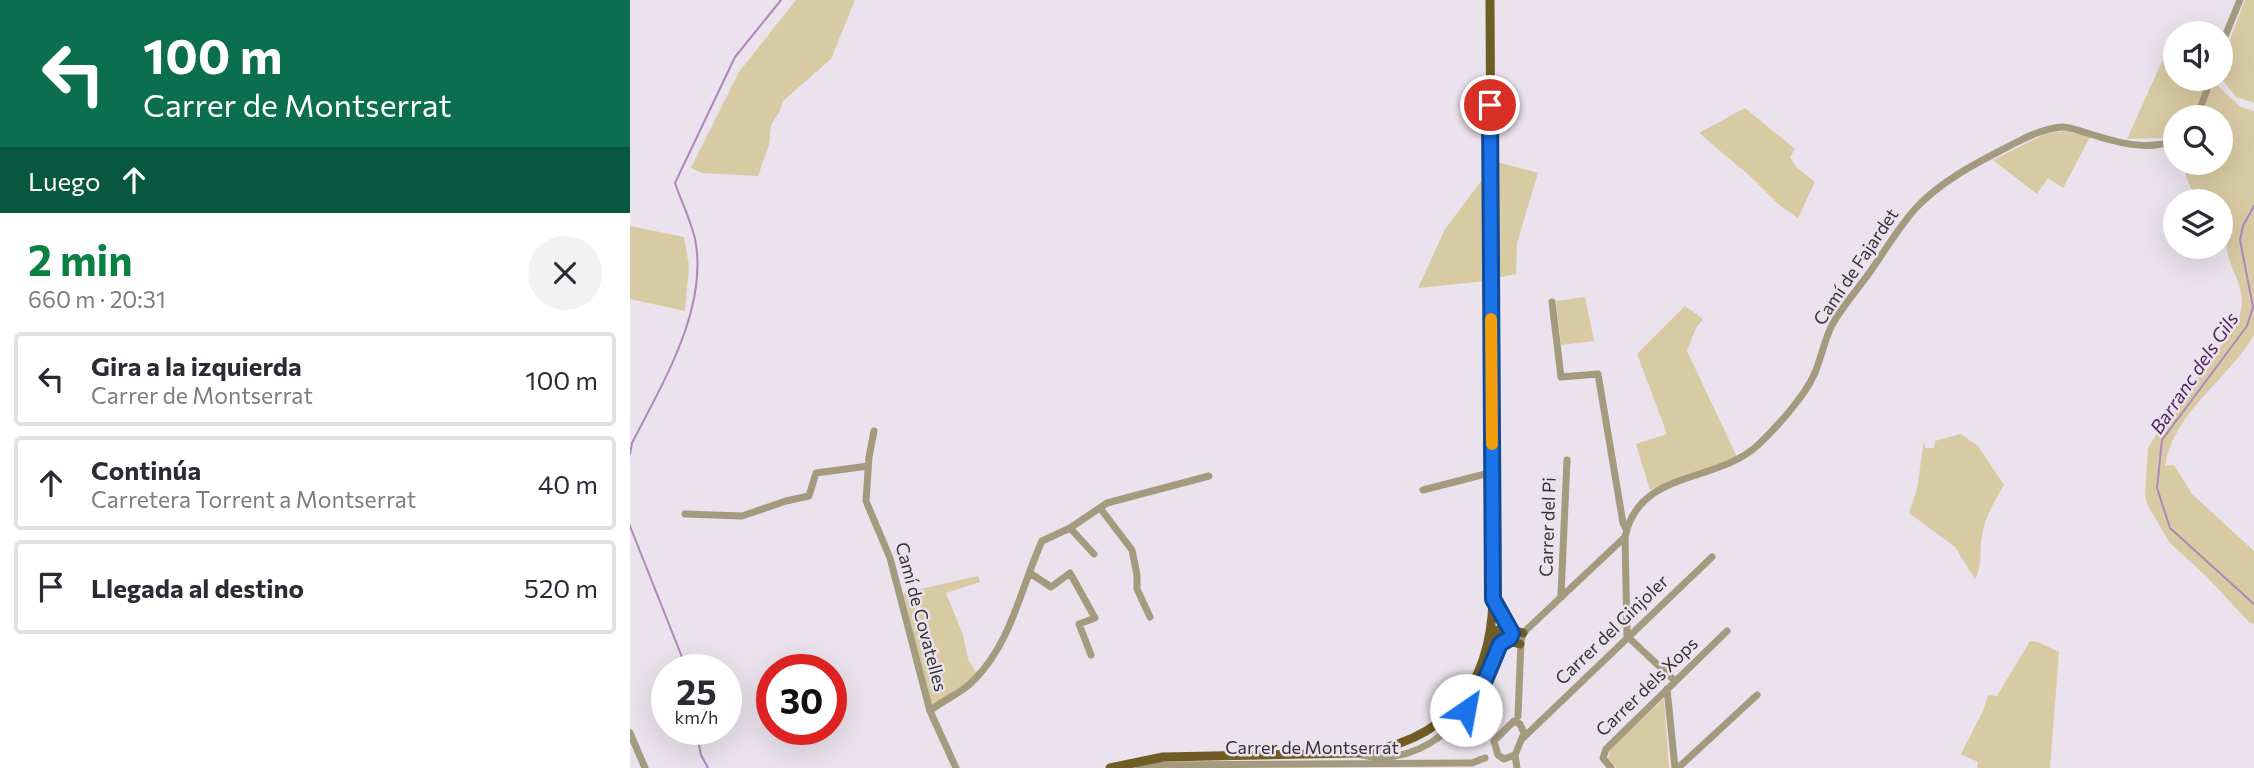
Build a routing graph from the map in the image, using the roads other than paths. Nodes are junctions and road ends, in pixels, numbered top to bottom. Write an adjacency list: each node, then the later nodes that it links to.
1 (1490, 0): 9 (main road)
2 (2240, 0): 3 (street)
3 (2231, 21)
4 (2163, 143): 15 (street, Camí de Fajardet)
5 (1552, 302): 15 (street)
6 (874, 431): 8 (street, Camí de Covatelles)
7 (1567, 460): 19 (street, Carrer del Pi)
8 (869, 466): 13 (street); 32 (street, Camí de Covatelles)
9 (1493, 472): 11 (street); 20 (main road)
10 (1209, 476): 12 (street)
11 (1423, 490)
12 (1100, 508): 14 (street); 21 (street)
13 (685, 514)
14 (1070, 527): 16 (street); 18 (street)
15 (1626, 533): 19 (street, Camí de Fajardet); 25 (street)
16 (1094, 554)
17 (1712, 557): 25 (street, Carrer del Ginjoler)
18 (1030, 573): 28 (street); 32 (street)
19 (1561, 596): 26 (street, Camí de Fajardet)
20 (1493, 599): 22 (street); 24 (main road)
21 (1150, 617)
22 (1509, 629): 24 (main road); 26 (main road); 27 (street, Carrer de Montserrat)
23 (1727, 631): 29 (street, Carrer dels Xops)
24 (1491, 632): 27 (main road); 38 (main road)
25 (1627, 636): 29 (street); 34 (street, Carrer del Ginjoler)
26 (1521, 639): 27 (main road); 33 (street)
27 (1507, 641): 38 (street, Carrer de Montserrat)
28 (1091, 655)
29 (1675, 681): 30 (street, Carrer dels Xops)
30 (1667, 689): 51 (street, Carrer dels Xops); 52 (street)
31 (1757, 695): 52 (street)
32 (930, 711): 47 (street, Camí de Covatelles)
33 (1518, 722): 34 (street); 36 (street); 37 (street)
34 (1535, 727): 36 (street, Carrer del Ginjoler)
35 (630, 733): 46 (street)
36 (1523, 738): 39 (street)
37 (1494, 745): 40 (street); 41 (street)
38 (1353, 753): 48 (main road)
39 (1515, 755): 40 (street, Carrer de Montserrat); 50 (street)
40 (1501, 757): 41 (street, Carrer de Montserrat); 50 (street)
41 (1485, 758): 43 (street, Carrer de Montserrat)
42 (1415, 766): 43 (street, Carrer de Montserrat); 45 (street, Carrer de Montserrat)
43 (1439, 766)
44 (1169, 767): 45 (street, Carrer de Montserrat); 49 (street, Carrer de Montserrat)
45 (1180, 767)
46 (645, 768)
47 (956, 768)
48 (1110, 768)
49 (1139, 768)
50 (1516, 768)
51 (1611, 768)
52 (1676, 768)

